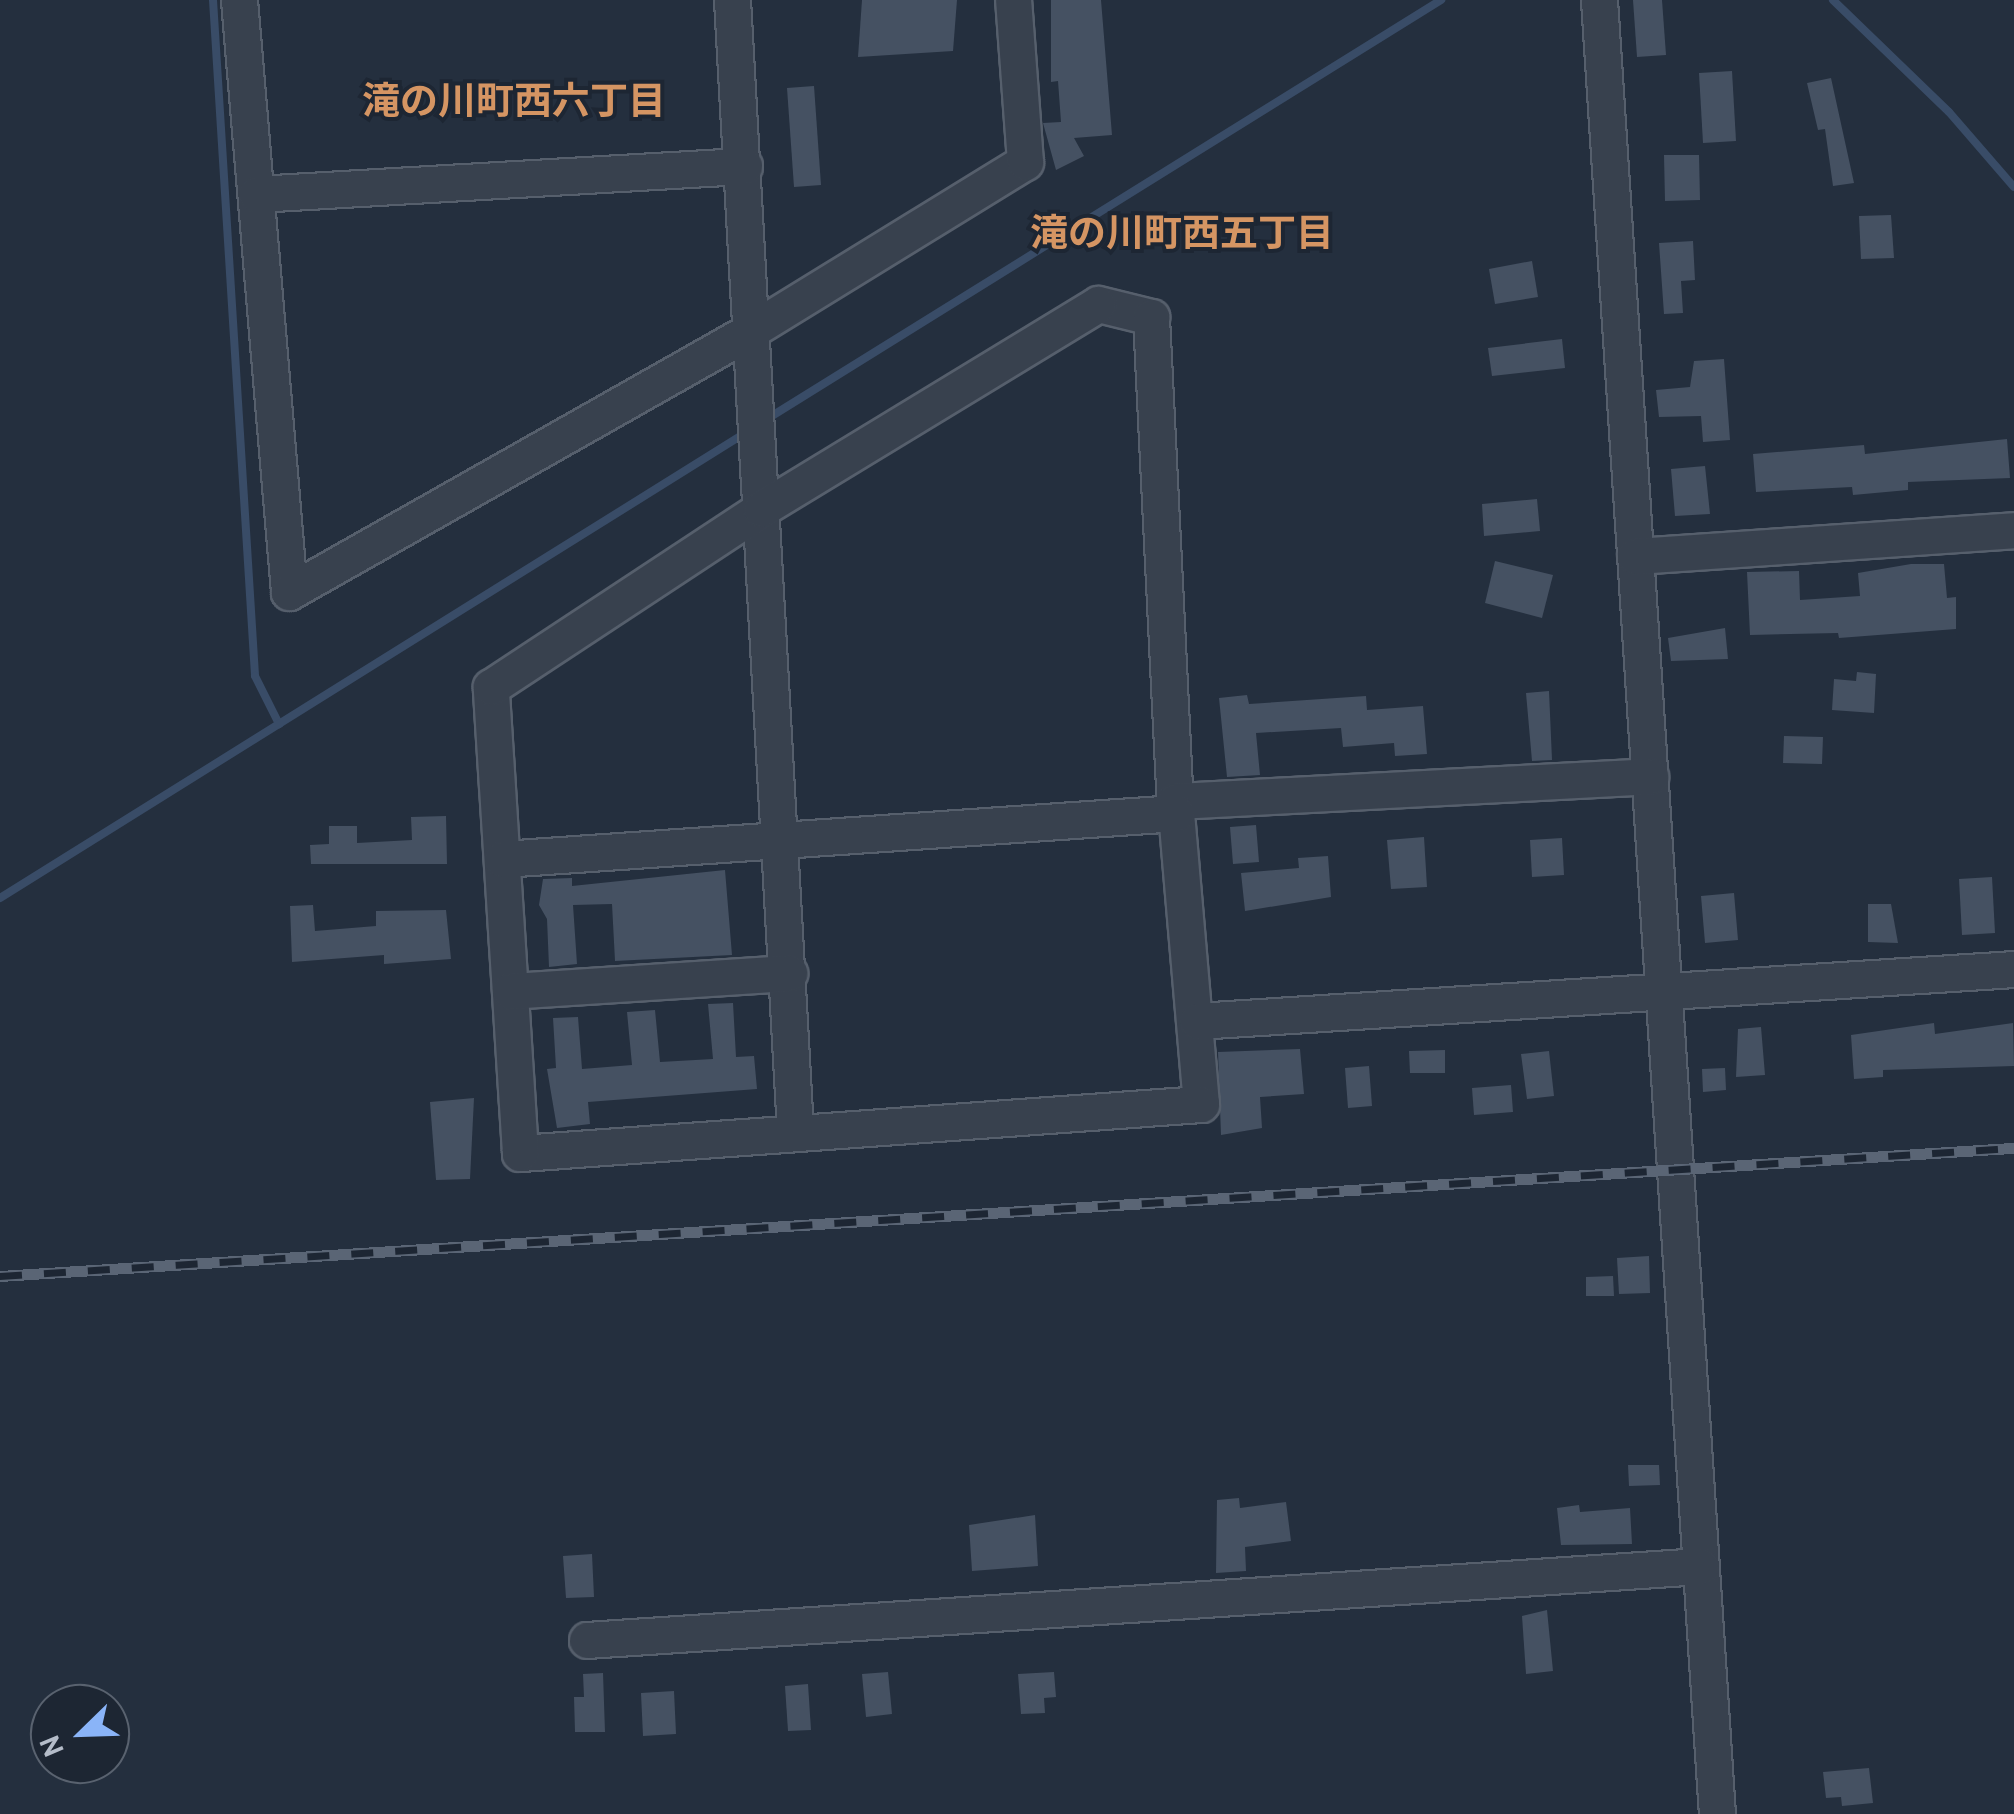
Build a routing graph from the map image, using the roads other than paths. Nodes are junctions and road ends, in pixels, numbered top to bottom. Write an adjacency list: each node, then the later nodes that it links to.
1 (239, 0): 6 (street)
2 (732, 0): 5 (street)
3 (1013, 0): 7 (street)
4 (1599, 0): 10 (street)
5 (744, 166): 6 (street); 7 (street)
6 (256, 194): 7 (street)
7 (750, 331): 8 (street)
8 (761, 509): 12 (street); 13 (street); 14 (street)
9 (2014, 530): 10 (street)
10 (1636, 556): 11 (street)
11 (1650, 776): 12 (street); 18 (street)
12 (1176, 807): 13 (street); 19 (street)
13 (783, 837): 14 (street); 16 (street)
14 (502, 858): 17 (street)
15 (2014, 969): 18 (street)
16 (789, 973): 17 (street); 20 (street)
17 (510, 991): 20 (street)
18 (1666, 992): 19 (street); 21 (street)
19 (1197, 1021): 20 (street)
20 (795, 1130)
21 (1701, 1566): 22 (street); 23 (street)
22 (587, 1640)
23 (1717, 1814)

